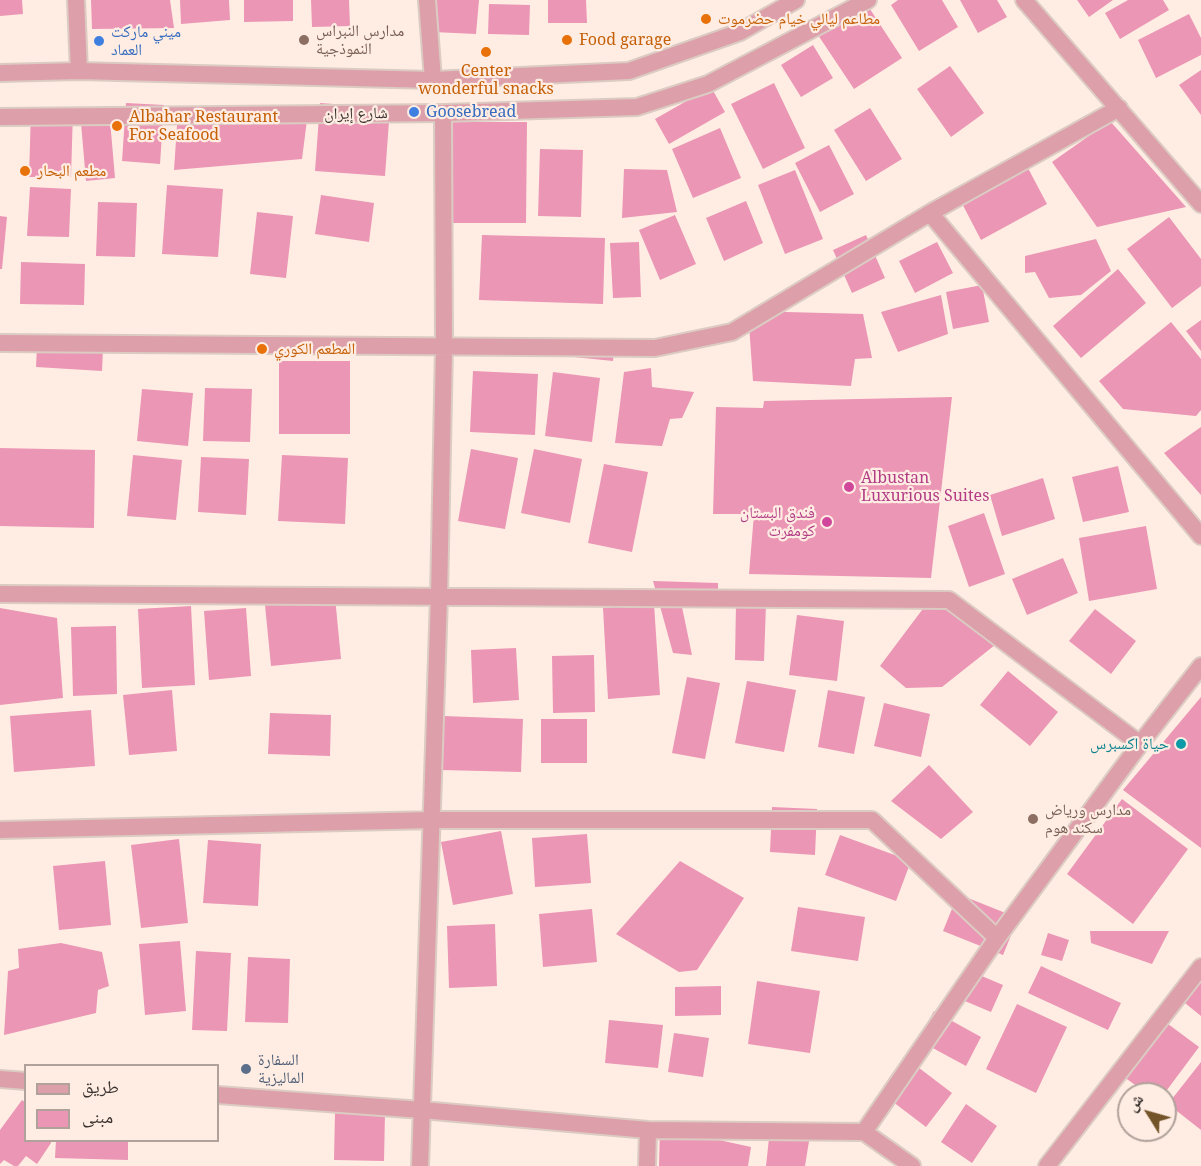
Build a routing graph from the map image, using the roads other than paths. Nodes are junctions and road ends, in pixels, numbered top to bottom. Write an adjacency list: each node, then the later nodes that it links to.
1 (76, 0): 6 (street)
2 (427, 0): 8 (street)
3 (795, 0): 8 (street)
4 (868, 0): 10 (street, شارع إيران)
5 (1024, 0): 9 (street)
6 (79, 71): 7 (street); 8 (street)
7 (0, 73)
8 (433, 80)
9 (1119, 108): 12 (street); 13 (street)
10 (442, 113): 11 (street, شارع إيران); 15 (street)
11 (0, 117)
12 (1201, 204)
13 (930, 213): 15 (street); 16 (street)
14 (0, 343): 15 (street)
15 (444, 347): 18 (street)
16 (1201, 536)
17 (0, 594): 18 (street)
18 (439, 597): 20 (street); 21 (street)
19 (1201, 666): 20 (street)
20 (1140, 744): 23 (street)
21 (433, 820): 22 (street); 23 (street); 28 (street)
22 (0, 830)
23 (997, 938): 30 (street)
24 (1201, 967): 34 (street)
25 (0, 1079): 26 (street)
26 (24, 1081)
27 (219, 1095): 28 (street)
28 (422, 1110): 29 (street); 31 (street)
29 (648, 1130): 30 (street); 32 (street)
30 (864, 1132): 33 (street)
31 (420, 1166)
32 (647, 1166)
33 (912, 1166)
34 (1047, 1166)

